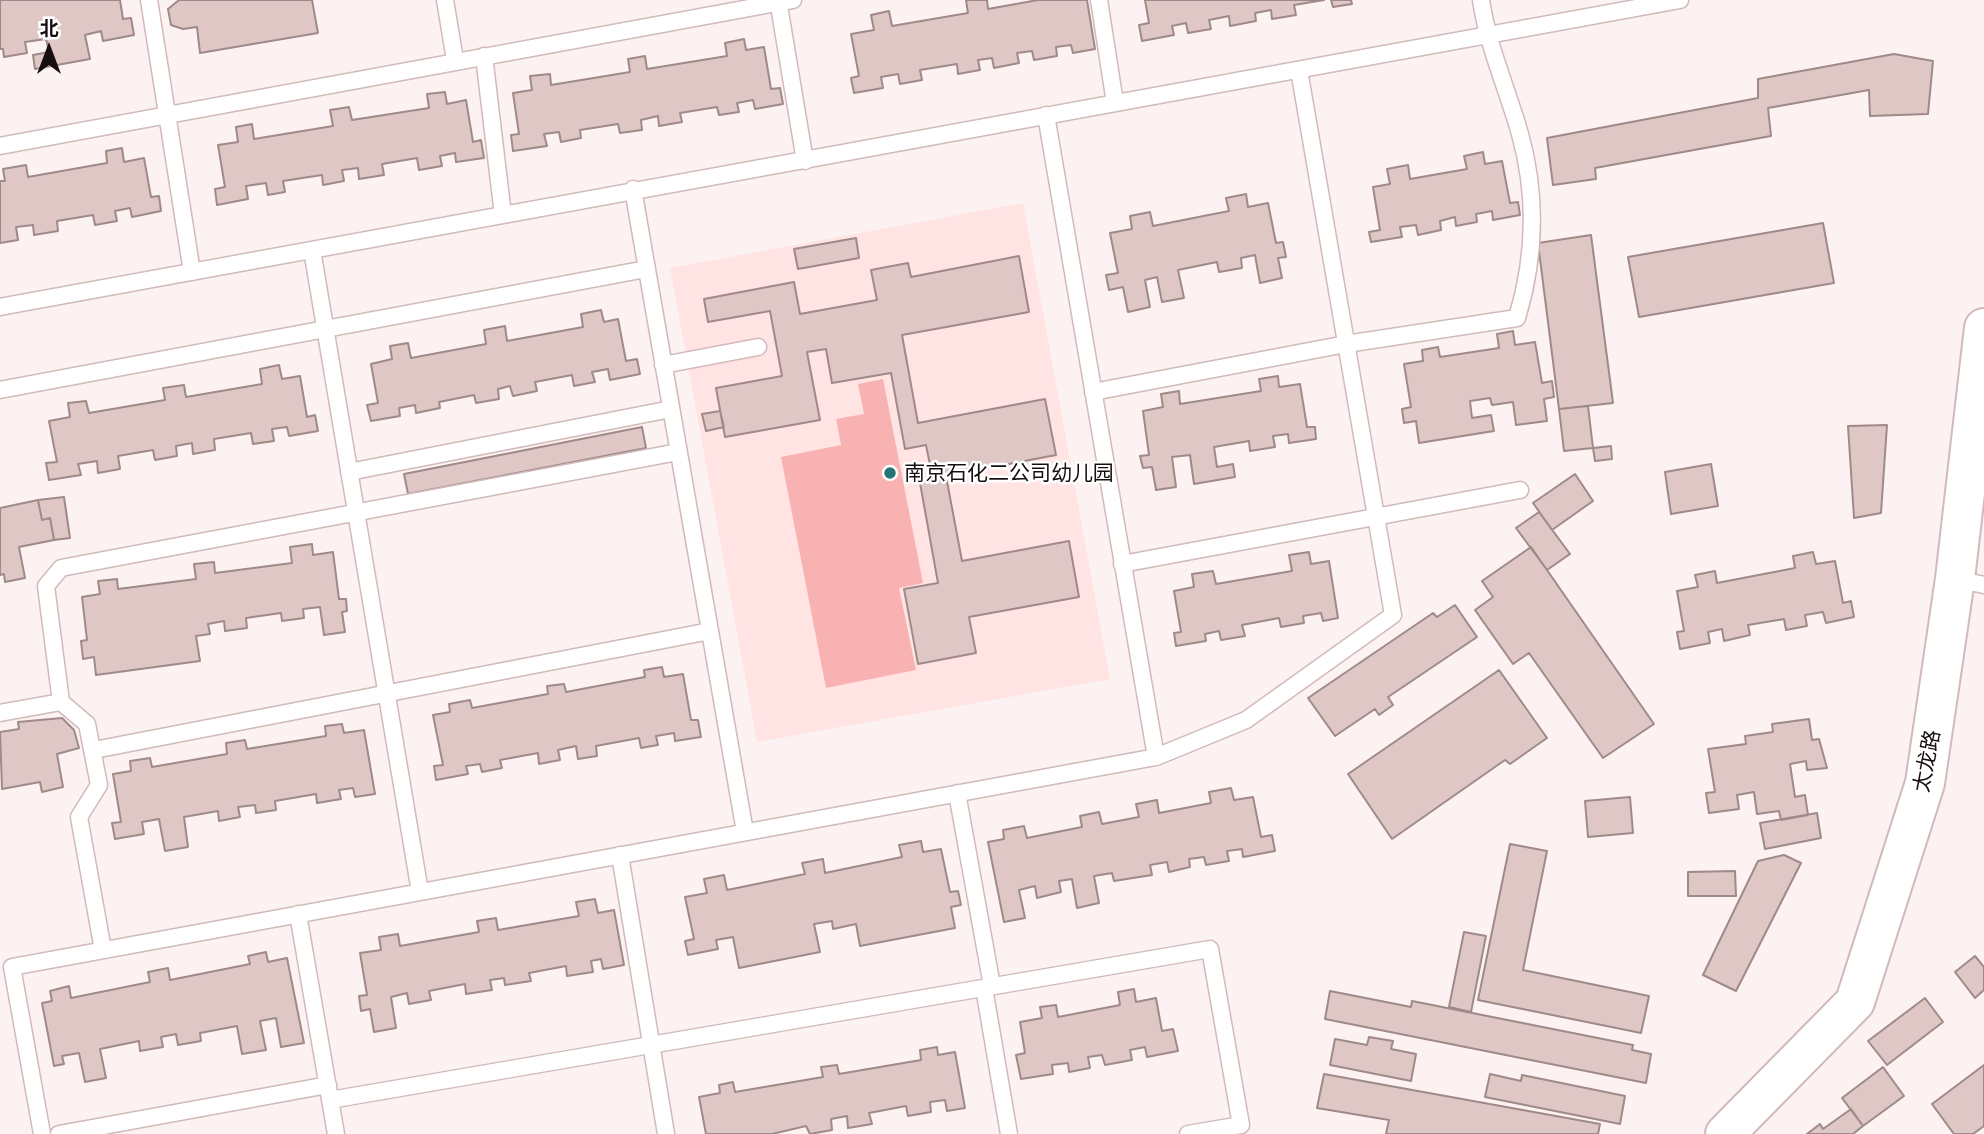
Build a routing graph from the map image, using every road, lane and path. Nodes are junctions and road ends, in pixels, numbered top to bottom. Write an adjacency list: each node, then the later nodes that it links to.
1 (149, 0): 12 (lane)
2 (445, 0): 9 (lane)
3 (1099, 0): 11 (lane)
4 (1481, 0): 7 (lane)
5 (1679, 0): 7 (lane)
6 (783, 1): 8 (lane); 15 (lane)
7 (1486, 35): 10 (lane); 24 (lane)
8 (484, 55): 9 (lane); 17 (lane)
9 (455, 60): 12 (lane)
10 (1299, 70): 11 (lane); 24 (lane)
11 (1115, 103): 13 (lane)
12 (168, 115): 14 (lane); 20 (lane)
13 (1046, 115): 15 (lane); 28 (lane)
14 (0, 146)
15 (805, 160): 16 (lane)
16 (633, 189): 17 (lane); 19 (lane)
17 (503, 215): 18 (lane)
18 (312, 250): 20 (lane); 23 (lane)
19 (646, 269): 23 (lane); 26 (lane)
20 (192, 272): 21 (lane)
21 (0, 307)
22 (1984, 328): 36 (street, 太龙路)
23 (325, 329): 27 (lane); 31 (lane)
24 (1346, 344): 28 (lane); 34 (lane)
25 (758, 347): 26 (lane)
26 (663, 365): 29 (lane)
27 (0, 390)
28 (1093, 392): 35 (lane)
29 (671, 409): 30 (lane); 31 (lane)
30 (678, 452): 33 (lane); 37 (lane)
31 (349, 472): 33 (lane)
32 (1520, 489): 34 (lane)
33 (356, 513): 38 (lane); 39 (lane)
34 (1376, 516): 35 (lane); 42 (lane)
35 (1122, 564): 42 (lane)
36 (1969, 582): 58 (street, 太龙路)
37 (709, 631): 38 (lane); 44 (lane)
38 (386, 694): 41 (lane); 46 (lane)
39 (61, 702): 40 (lane); 41 (lane)
40 (0, 713)
41 (94, 750): 48 (lane)
42 (1156, 757): 43 (lane)
43 (957, 793): 44 (lane); 49 (lane)
44 (745, 832): 45 (lane)
45 (620, 855): 46 (lane); 50 (lane)
46 (420, 892): 47 (lane)
47 (298, 914): 48 (lane); 51 (lane)
48 (103, 950): 52 (lane)
49 (988, 987): 50 (lane); 56 (lane); 57 (lane)
50 (651, 1045): 51 (lane); 55 (lane)
51 (329, 1093): 53 (lane); 54 (lane)
52 (42, 1134)
53 (59, 1134)
54 (336, 1134)
55 (666, 1134)
56 (1009, 1134)
57 (1188, 1134)
58 (1725, 1134)

